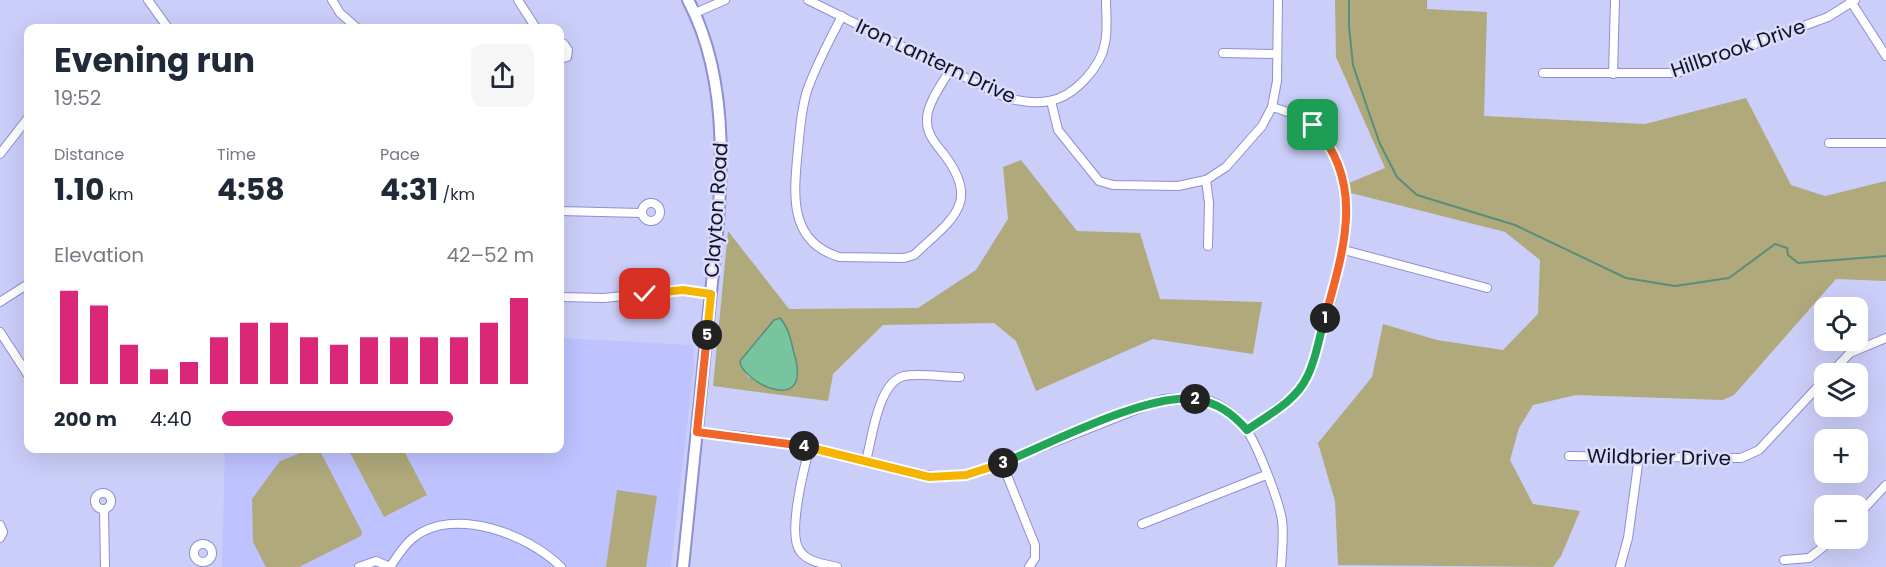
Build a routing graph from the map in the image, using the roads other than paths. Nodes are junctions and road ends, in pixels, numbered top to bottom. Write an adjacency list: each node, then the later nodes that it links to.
1 (148, 0): 13 (street)
2 (332, 0): 14 (street)
3 (518, 0): 15 (street)
4 (688, 0): 11 (main road, Clayton Road)
5 (725, 0): 11 (street)
6 (808, 0): 12 (street, Iron Lantern Drive)
7 (1106, 0): 24 (street)
8 (1278, 0): 18 (street)
9 (1615, 0): 23 (street)
10 (1853, 1): 19 (street); 23 (street, Hillbrook Drive)
11 (695, 13): 37 (main road, Clayton Road)
12 (842, 16): 21 (street, Iron Lantern Drive); 21 (street)
13 (165, 24)
14 (352, 24)
15 (533, 24)
16 (564, 44): 20 (street)
17 (1222, 53): 18 (street)
18 (1277, 54): 25 (street)
19 (1886, 56)
20 (564, 58)
21 (950, 70): 24 (street, Iron Lantern Drive)
22 (1542, 73): 23 (street, Hillbrook Drive)
23 (1612, 74)
24 (1051, 101): 30 (street)
25 (1272, 107): 30 (street); 34 (street)
26 (24, 123): 29 (street)
27 (1829, 143): 28 (street)
28 (1886, 143)
29 (0, 154)
30 (1206, 180): 33 (street)
31 (564, 211): 32 (street)
32 (641, 213)
33 (1208, 246)
34 (1344, 250): 36 (street); 46 (street)
35 (24, 287): 39 (street)
36 (1487, 288)
37 (711, 294): 38 (street); 47 (main road, Clayton Road)
38 (564, 297)
39 (0, 302)
40 (0, 332): 43 (street)
41 (1886, 338): 42 (street)
42 (1840, 363)
43 (24, 370)
44 (960, 377): 51 (street)
45 (1814, 391): 50 (street, Wildbrier Drive)
46 (1247, 430): 52 (street); 53 (street)
47 (697, 432): 48 (street); 66 (main road, Clayton Road)
48 (810, 447): 51 (street); 67 (street)
49 (1569, 456): 50 (street, Wildbrier Drive)
50 (1639, 458): 70 (street)
51 (866, 462): 52 (street)
52 (1002, 463): 68 (street)
53 (1266, 475): 57 (street); 69 (street)
54 (1886, 485): 55 (street)
55 (1868, 504)
56 (104, 509): 62 (street)
57 (1142, 524)
58 (0, 525): 59 (street)
59 (0, 538)
60 (1821, 549): 61 (street)
61 (1784, 561)
62 (105, 567)
63 (359, 567): 64 (street)
64 (390, 567): 65 (street)
65 (561, 567)
66 (682, 567)
67 (837, 567)
68 (1029, 567)
69 (1281, 567)
70 (1620, 567)

